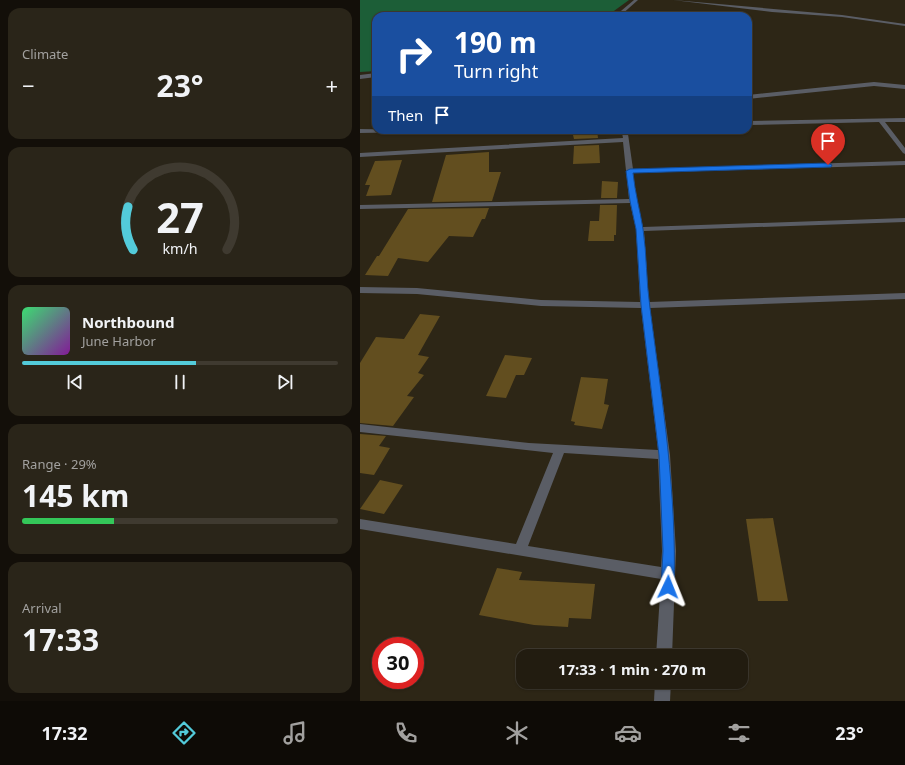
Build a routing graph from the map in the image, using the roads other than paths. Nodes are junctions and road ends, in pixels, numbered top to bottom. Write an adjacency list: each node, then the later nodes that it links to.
1 (636, 0): 3 (street)
2 (675, 0): 4 (street)
3 (622, 12)
4 (905, 25)
5 (372, 76): 6 (street)
6 (360, 77)
7 (905, 87): 8 (street)
8 (752, 97)
9 (880, 120): 10 (street); 11 (street); 16 (street)
10 (905, 120)
11 (752, 123)
12 (360, 131): 13 (street)
13 (372, 131)
14 (625, 134): 15 (street)
15 (626, 140): 17 (street); 19 (street)
16 (905, 152)
17 (360, 155)
18 (905, 163): 19 (street)
19 (630, 171): 20 (street)
20 (633, 201): 21 (street); 23 (street)
21 (360, 207)
22 (905, 220): 23 (street)
23 (640, 229): 26 (street)
24 (360, 290): 26 (street)
25 (905, 296): 26 (street)
26 (645, 305): 29 (street)
27 (360, 428): 28 (street)
28 (560, 449): 29 (street); 31 (street)
29 (664, 455): 32 (street)
30 (360, 524): 31 (street)
31 (520, 550): 32 (street)
32 (668, 574): 33 (street)
33 (664, 649)
34 (663, 689): 35 (street)
35 (662, 701)

